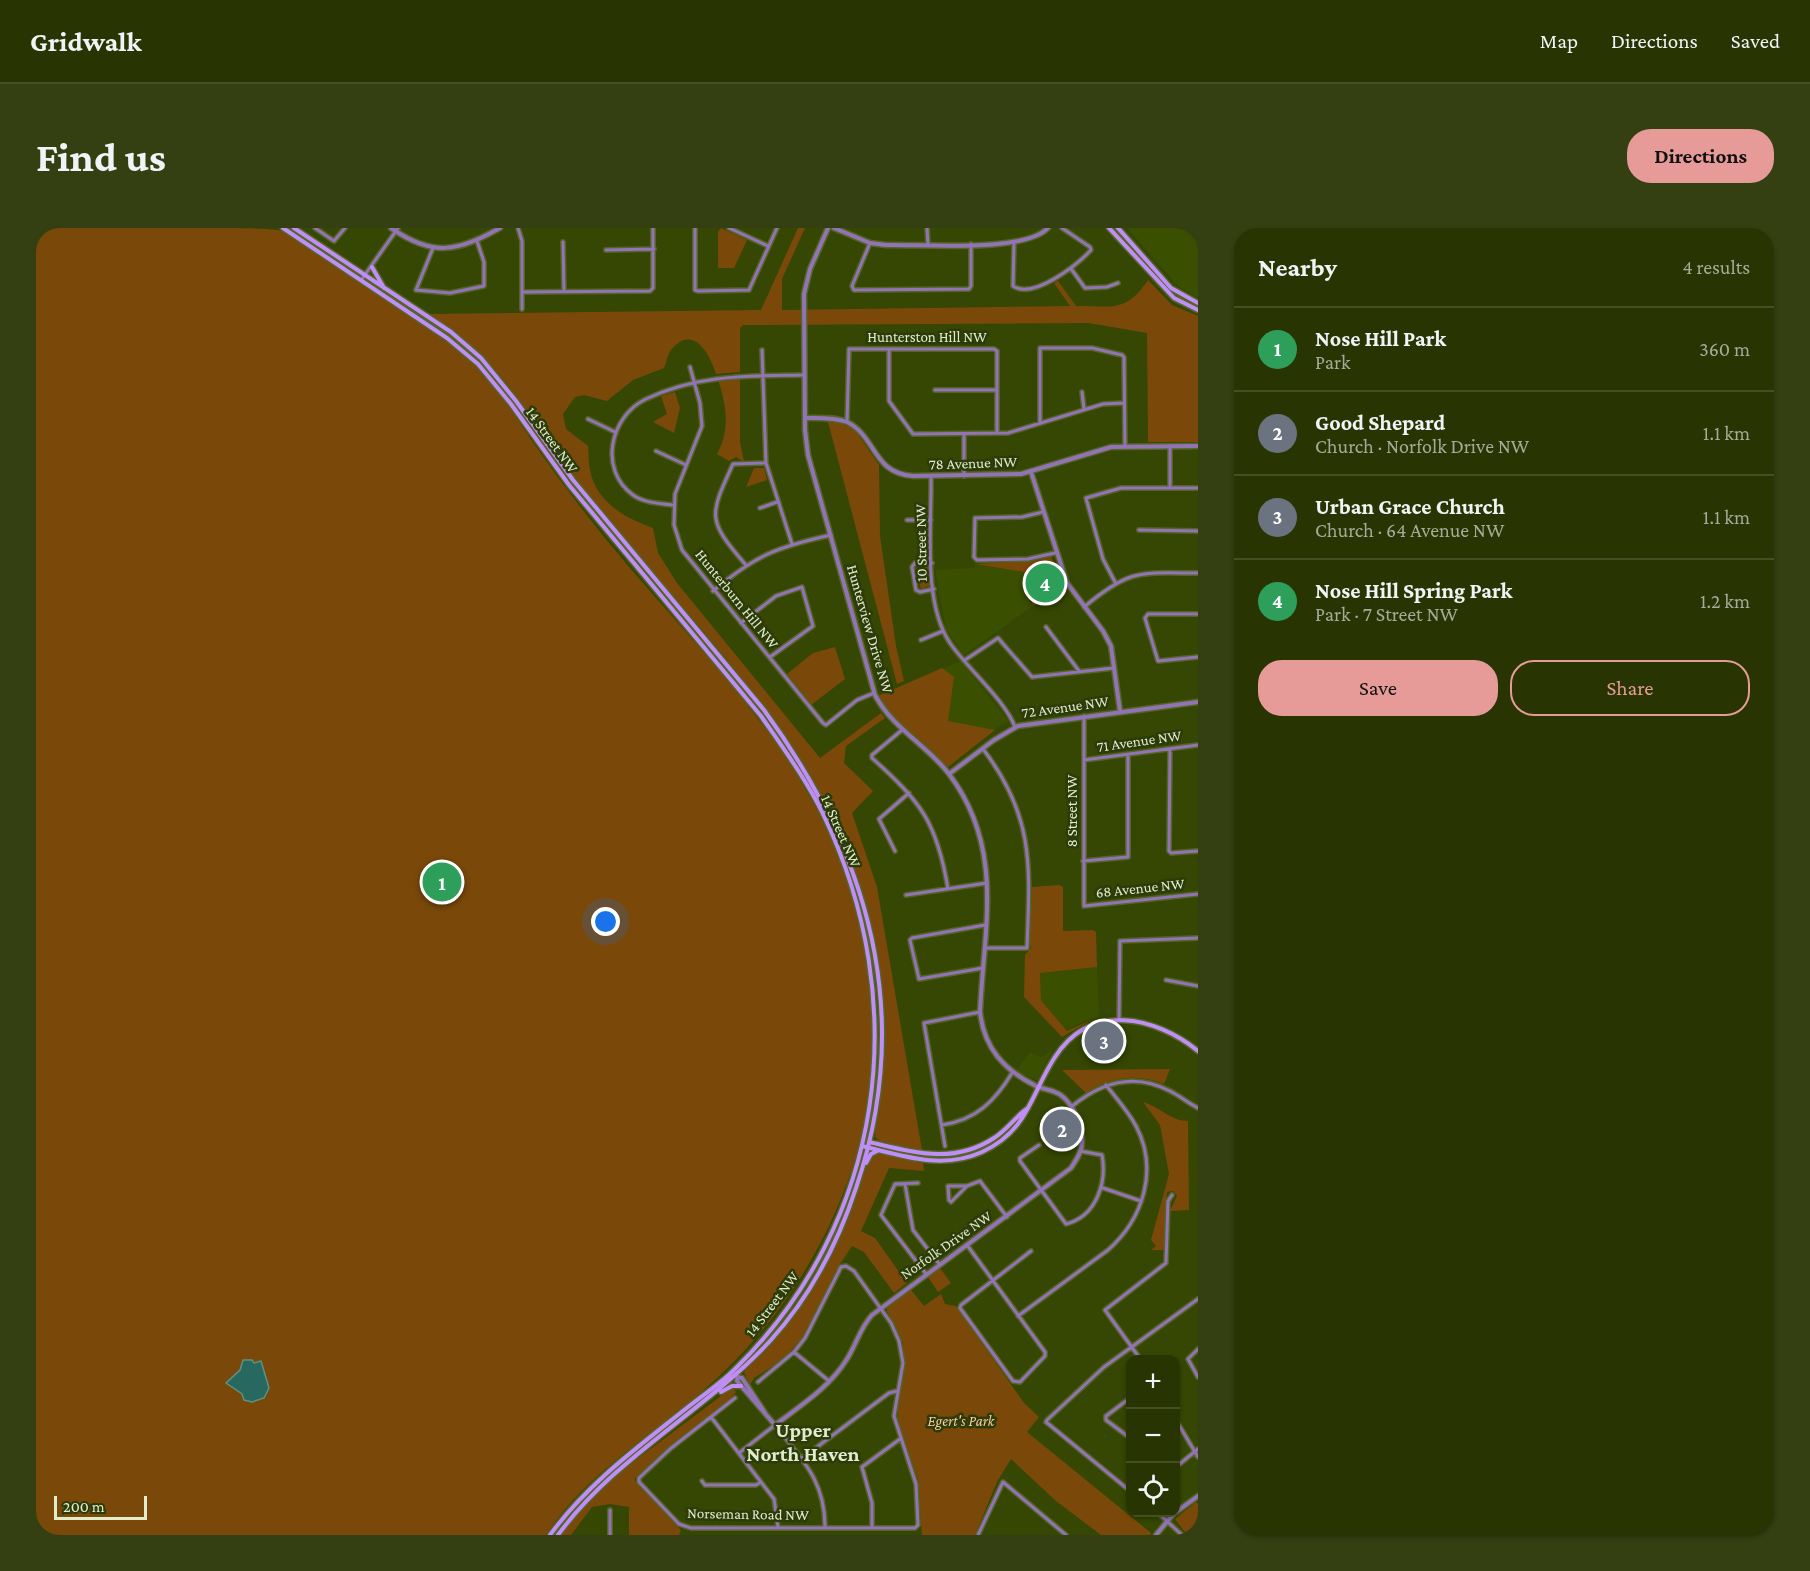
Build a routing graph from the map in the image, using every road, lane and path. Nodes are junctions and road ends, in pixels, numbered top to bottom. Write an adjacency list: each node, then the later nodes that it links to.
1 (283, 228): 32 (main road, 14 Street NW)
2 (294, 228): 32 (main road, 14 Street NW)
3 (315, 228): 4 (street)
4 (345, 228)
5 (391, 228): 19 (street)
6 (500, 228): 20 (street)
7 (518, 228): 35 (street)
8 (653, 228): 28 (street)
9 (695, 228): 26 (street)
10 (729, 228): 26 (street)
11 (777, 228): 26 (street)
12 (828, 228): 43 (street, Hunterview Drive NW)
13 (834, 228): 22 (street)
14 (927, 228): 23 (street)
15 (1048, 228): 25 (street)
16 (1062, 228): 31 (street)
17 (1109, 228): 39 (main road)
18 (1118, 228): 37 (main road)
19 (397, 230): 27 (street); 30 (street)
20 (477, 241): 27 (street); 27 (street)
21 (563, 242): 36 (street)
22 (870, 243): 23 (street); 24 (street)
23 (928, 244): 24 (street)
24 (971, 244): 25 (street)
25 (1014, 244): 31 (street)
26 (769, 246)
27 (433, 248)
28 (654, 249): 29 (street); 36 (street)
29 (606, 250)
30 (372, 267): 32 (street); 34 (main road)
31 (1072, 270): 33 (street)
32 (364, 277): 34 (main road, 14 Street NW); 136 (main road, 14 Street NW)
33 (1118, 283)
34 (384, 288): 134 (main road, 14 Street NW)
35 (522, 292): 36 (street); 38 (street)
36 (564, 292)
37 (1198, 303)
38 (522, 309)
39 (1198, 310)
40 (762, 350): 44 (street)
41 (889, 350): 47 (street, Hunterston Hill NW); 53 (street, Hunterston Hill NW); 57 (street)
42 (690, 368): 45 (street, Hunterburn Hill NW)
43 (804, 375): 44 (street); 51 (street, Hunterview Drive NW)
44 (762, 376): 45 (street); 62 (street)
45 (695, 383): 55 (street); 63 (street, Hunterburn Hill NW)
46 (935, 390): 47 (street)
47 (997, 390): 56 (street, Hunterston Hill NW)
48 (1082, 392): 50 (street)
49 (1124, 403): 50 (street); 54 (street); 58 (street)
50 (1084, 409): 54 (street)
51 (805, 418): 53 (street); 77 (street, Hunterview Drive NW)
52 (588, 419): 55 (street)
53 (847, 422): 65 (street, 78 Avenue NW)
54 (1040, 423): 56 (street)
55 (615, 432): 70 (street)
56 (997, 433): 57 (street)
57 (964, 434): 66 (street)
58 (1125, 446): 59 (street, 78 Avenue NW); 64 (street, 78 Avenue NW)
59 (1170, 446): 60 (street, 78 Avenue NW); 67 (street)
60 (1198, 446)
61 (656, 451): 63 (street)
62 (766, 463): 69 (street); 81 (street)
63 (686, 465): 70 (street, Hunterburn Hill NW)
64 (1031, 472): 66 (street, 78 Avenue NW); 72 (street)
65 (931, 476): 66 (street, 78 Avenue NW); 74 (street, 10 Street NW)
66 (964, 476)
67 (1170, 488): 68 (street); 83 (street)
68 (1198, 488)
69 (777, 502): 71 (street); 78 (street)
70 (673, 505): 85 (street, Hunterburn Hill NW)
71 (759, 508)
72 (1043, 512): 79 (street); 79 (street)
73 (908, 520): 74 (street)
74 (932, 520): 80 (street, 10 Street NW)
75 (1139, 530): 76 (street)
76 (1198, 531)
77 (832, 535): 78 (street); 97 (street, Hunterview Drive NW)
78 (792, 544): 81 (street)
79 (1055, 553): 86 (street)
80 (932, 563): 84 (street, 10 Street NW); 84 (street)
81 (745, 564): 85 (street)
82 (1198, 573): 83 (street)
83 (1115, 582): 86 (street)
84 (933, 589): 90 (street, 10 Street NW)
85 (713, 591): 88 (street, Hunterburn Hill NW)
86 (1084, 607): 95 (street)
87 (1198, 614): 92 (street)
88 (741, 623): 93 (street, Hunterburn Hill NW); 93 (street)
89 (1046, 627): 96 (street)
90 (944, 631): 91 (street); 94 (street, 10 Street NW)
91 (921, 640)
92 (1198, 657)
93 (770, 658): 97 (street, Hunterburn Hill NW)
94 (964, 661): 96 (street); 101 (street, 10 Street NW)
95 (1114, 668): 96 (street); 99 (street)
96 (1080, 672)
97 (874, 693): 102 (street, Hunterview Drive NW)
98 (1198, 702): 99 (street, 72 Avenue NW)
99 (1120, 711): 100 (street, 72 Avenue NW)
100 (1084, 716): 101 (street, 72 Avenue NW); 107 (street, 8 Street NW)
101 (1015, 727): 104 (street, 72 Avenue NW)
102 (902, 730): 108 (street, Hunterview Drive NW); 109 (street)
103 (1198, 745): 105 (street, 71 Avenue NW)
104 (982, 749): 108 (street, 72 Avenue NW); 120 (street)
105 (1170, 749): 106 (street, 71 Avenue NW); 111 (street)
106 (1128, 755): 107 (street, 71 Avenue NW); 112 (street)
107 (1084, 760): 112 (street, 8 Street NW)
108 (949, 774): 113 (street, Hunterview Drive NW)
109 (909, 793): 110 (street); 114 (street)
110 (895, 851)
111 (1198, 851)
112 (1083, 861): 117 (street, 8 Street NW)
113 (987, 883): 114 (street); 118 (street, Hunterview Drive NW)
114 (948, 889): 116 (street)
115 (1198, 894): 117 (street, 68 Avenue NW)
116 (906, 895)
117 (1084, 906)
118 (985, 925): 120 (street, Hunterview Drive NW); 121 (street)
119 (1198, 938): 125 (street)
120 (984, 948): 121 (street, Hunterview Drive NW)
121 (982, 968): 124 (street, Hunterview Drive NW)
122 (1166, 980): 123 (street)
123 (1198, 986)
124 (980, 1012): 127 (street, Hunterview Drive NW); 133 (street)
125 (1119, 1020): 126 (main road); 129 (main road)
126 (1198, 1051)
127 (1012, 1072): 129 (street, Hunterview Drive NW); 133 (street)
128 (1106, 1085): 131 (street); 132 (street); 150 (street)
129 (1040, 1088): 130 (main road); 131 (street)
130 (1029, 1107): 139 (main road); 141 (main road)
131 (1071, 1107): 142 (street)
132 (1198, 1108)
133 (942, 1125): 138 (street)
134 (872, 1134): 135 (main road, 14 Street NW); 139 (main road)
135 (870, 1142): 136 (main road); 139 (main road); 140 (main road, 14 Street NW)
136 (863, 1144): 140 (main road); 164 (main road, 14 Street NW)
137 (1039, 1145): 148 (street)
138 (945, 1146)
139 (887, 1147)
140 (868, 1148): 141 (main road); 143 (main road, 14 Street NW)
141 (878, 1151): 143 (main road)
142 (1080, 1151): 147 (street); 148 (street, Norfolk Drive NW)
143 (860, 1178): 164 (main road, 14 Street NW)
144 (918, 1183): 145 (street)
145 (905, 1184): 154 (street); 155 (street)
146 (967, 1186): 146 (street); 151 (street)
147 (1103, 1188): 148 (street); 150 (street)
148 (1042, 1190): 151 (street, Norfolk Drive NW)
149 (1172, 1195): 160 (street)
150 (1142, 1201): 159 (street)
151 (1007, 1217): 152 (street, Norfolk Drive NW)
152 (967, 1245): 154 (street, Norfolk Drive NW); 156 (street)
153 (1031, 1251): 156 (street)
154 (940, 1264): 155 (street, Norfolk Drive NW)
155 (926, 1274): 158 (street, Norfolk Drive NW)
156 (993, 1280): 159 (street); 159 (street)
157 (1198, 1299): 160 (street)
158 (880, 1308): 162 (street); 166 (street, Norfolk Drive NW); 169 (street)
159 (1018, 1316)
160 (1132, 1346): 163 (street); 186 (street)
161 (1198, 1349): 165 (street)
162 (794, 1352): 166 (street); 167 (street)
163 (1138, 1355)
164 (735, 1375): 168 (street); 170 (main road, 14 Street NW); 173 (street); 196 (main road, 14 Street NW)
165 (1198, 1377)
166 (829, 1380): 175 (street, Norfolk Drive NW)
167 (758, 1382)
168 (741, 1386): 170 (main road); 173 (street)
169 (898, 1391): 178 (street); 182 (street)
170 (710, 1398): 197 (main road, 14 Street NW)
171 (735, 1398): 174 (street, Norseman Road NW)
172 (1126, 1402): 177 (street)
173 (765, 1413): 175 (street)
174 (711, 1417): 180 (street); 193 (street, Norseman Road NW)
175 (775, 1425): 180 (street); 182 (street)
176 (1180, 1426): 179 (street)
177 (1126, 1434)
178 (900, 1439): 195 (street); 195 (street, Norseman Road NW)
179 (1196, 1450): 181 (street); 183 (street)
180 (739, 1453): 185 (street)
181 (1198, 1457)
182 (801, 1459): 194 (street)
183 (1180, 1464)
184 (702, 1481): 185 (street)
185 (761, 1482): 193 (street)
186 (1126, 1487)
187 (1198, 1496): 188 (street)
188 (1180, 1509)
189 (609, 1510): 198 (street)
190 (1163, 1517): 192 (street)
191 (1170, 1517): 192 (street)
192 (1167, 1520): 201 (street); 202 (street)
193 (778, 1527): 194 (street, Norseman Road NW)
194 (825, 1527): 195 (street, Norseman Road NW)
195 (872, 1527)
196 (550, 1535)
197 (558, 1535)
198 (610, 1535)
199 (978, 1535): 200 (street)
200 (1066, 1535)
201 (1156, 1535)
202 (1182, 1535)

